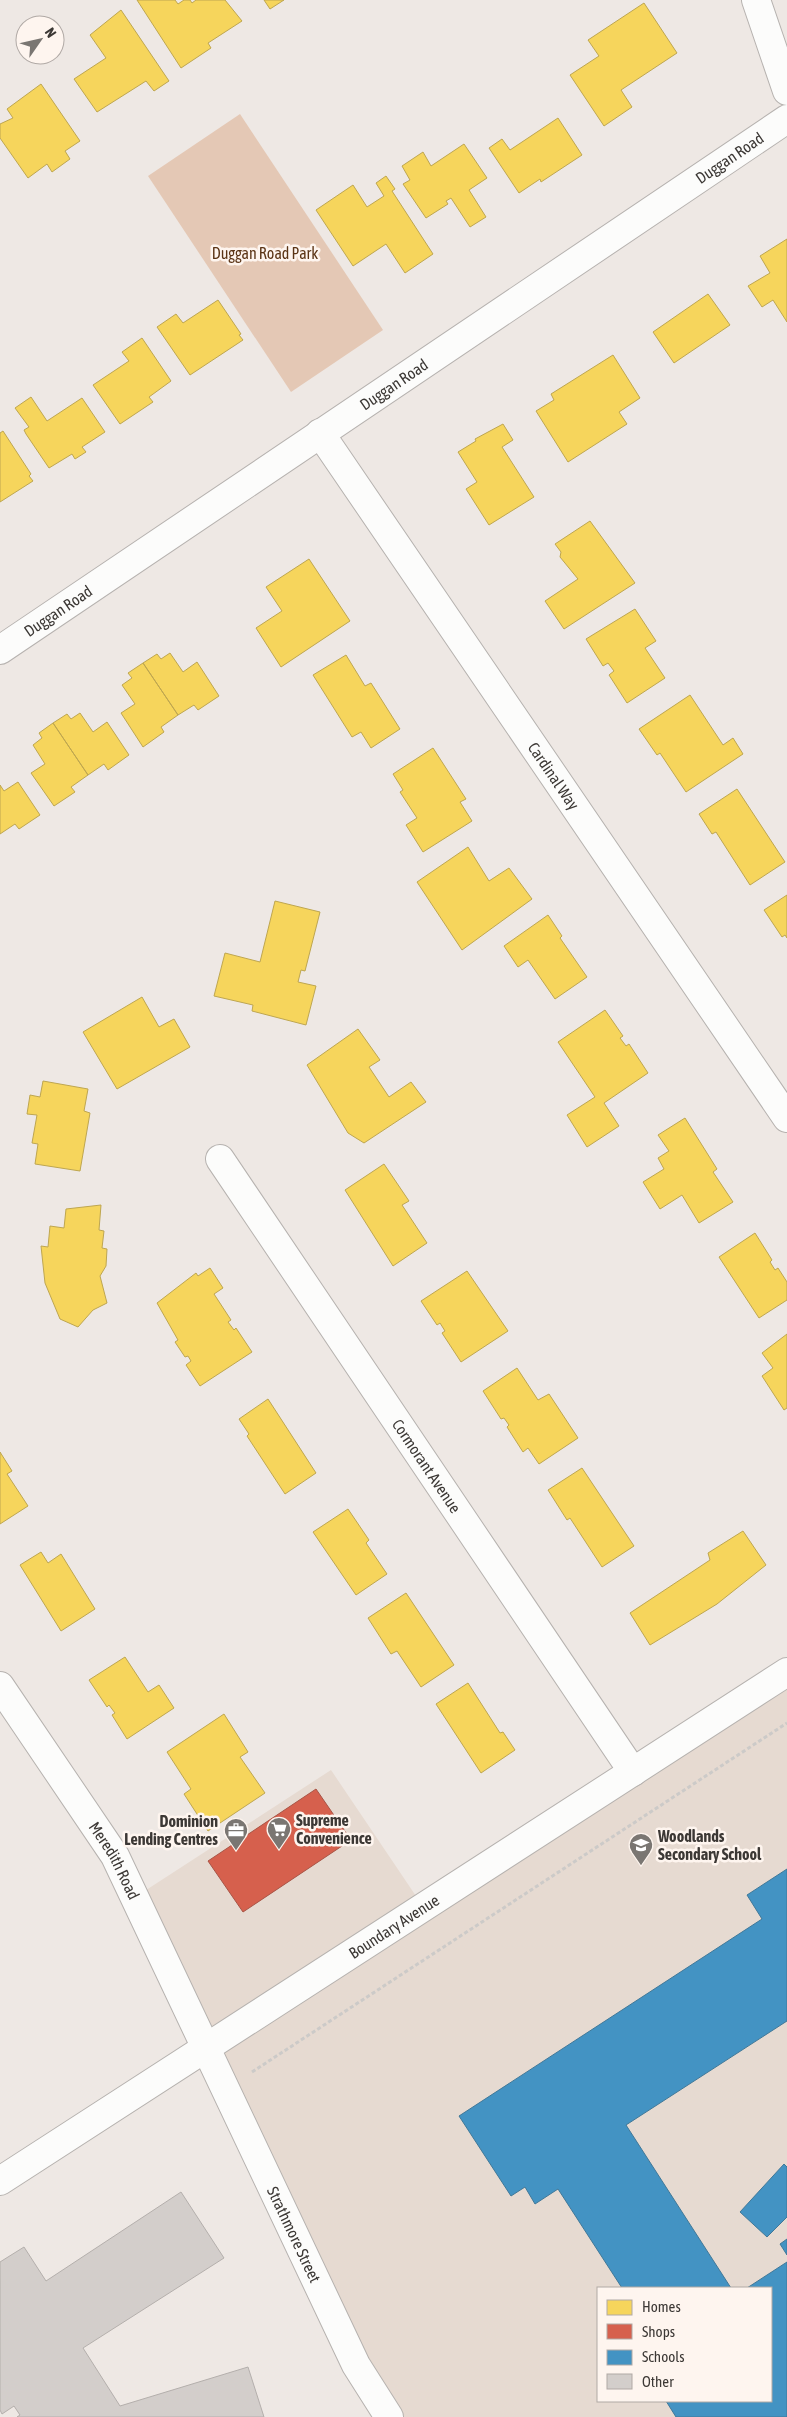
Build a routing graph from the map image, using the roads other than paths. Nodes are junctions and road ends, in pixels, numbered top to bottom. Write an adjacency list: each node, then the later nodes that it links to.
1 (756, 0): 2 (street)
2 (787, 91)
3 (787, 119): 4 (street, Duggan Road)
4 (320, 433): 5 (street, Duggan Road); 6 (street, Cardinal Way)
5 (0, 650)
6 (787, 1118)
7 (220, 1159): 10 (street, Cormorant Avenue)
8 (787, 1672): 10 (street, Boundary Avenue)
9 (0, 1686): 11 (street, Meredith Road)
10 (633, 1772): 11 (street, Boundary Avenue)
11 (206, 2048): 12 (street, Boundary Avenue); 13 (street, Strathmore Street)
12 (0, 2180)
13 (389, 2417)

